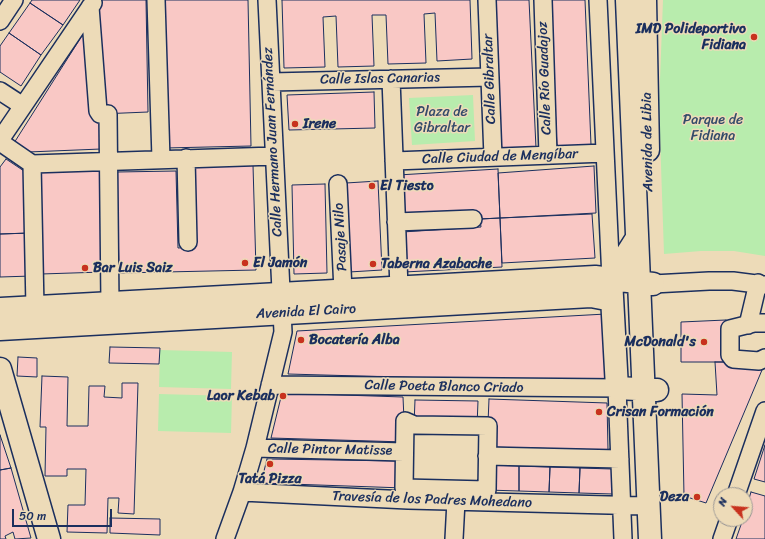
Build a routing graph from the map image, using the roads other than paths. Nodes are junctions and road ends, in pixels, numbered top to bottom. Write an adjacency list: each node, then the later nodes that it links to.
1 (14, 0): 10 (street)
2 (156, 0): 22 (street)
3 (267, 0): 13 (street, Calle Hermano Juan Fernández)
4 (486, 0): 11 (street, Calle Gibraltar)
5 (543, 0): 18 (street, Calle Río Guadajoz)
6 (598, 0): 17 (street)
7 (627, 0): 29 (main road, Avenida de Libia)
8 (644, 0): 31 (main road, Avenida de Libia)
9 (93, 3): 15 (street); 23 (street)
10 (0, 21)
11 (490, 77): 12 (street, Calle Islas Canarias); 20 (street, Calle Gibraltar)
12 (391, 79): 13 (street, Calle Islas Canarias); 24 (street)
13 (271, 82): 19 (street, Calle Hermano Juan Fernández)
14 (0, 91): 15 (street)
15 (23, 106): 16 (street)
16 (0, 141): 25 (street)
17 (605, 154): 18 (street, Calle Ciudad de Mengíbar); 34 (street)
18 (548, 155): 20 (street, Calle Ciudad de Mengíbar)
19 (274, 156): 21 (street); 37 (street, Calle Hermano Juan Fernández)
20 (493, 157): 24 (street, Calle Ciudad de Mengíbar)
21 (186, 158): 22 (street); 30 (street)
22 (161, 159): 23 (street)
23 (109, 161): 25 (street); 36 (street)
24 (394, 161): 28 (street)
25 (32, 164): 38 (street)
26 (338, 184): 35 (street, Pasaje Nilo)
27 (473, 219): 28 (street)
28 (396, 222): 33 (street)
29 (637, 238): 31 (main road, Avenida de Libia); 34 (main road)
30 (188, 242)
31 (646, 283): 32 (street); 34 (main road); 46 (main road, Avenida de Libia)
32 (762, 284): 40 (street)
33 (399, 288): 34 (main road, Avenida El Cairo); 35 (main road, Avenida El Cairo)
34 (611, 289): 37 (main road, Avenida El Cairo); 45 (main road)
35 (343, 291): 37 (main road, Avenida El Cairo)
36 (110, 304): 37 (main road, Avenida El Cairo); 38 (main road, Avenida El Cairo)
37 (281, 304): 41 (main road, Avenida El Cairo); 44 (street, Calle Hermano Juan Fernández)
38 (35, 308): 39 (main road, Avenida El Cairo)
39 (0, 310)
40 (760, 320): 42 (street)
41 (0, 329)
42 (765, 358)
43 (0, 369): 58 (main road)
44 (270, 385): 45 (street, Calle Poeta Blanco Criado); 48 (street, Calle Hermano Juan Fernández)
45 (617, 388): 46 (main road); 51 (street)
46 (650, 390): 56 (main road, Avenida de Libia); 63 (main road, Avenida de Libia)
47 (765, 411): 52 (street)
48 (255, 448): 49 (street, Calle Pintor Matisse); 53 (street, Calle Hermano Juan Fernández)
49 (404, 452): 50 (street); 50 (street)
50 (487, 456): 51 (street)
51 (620, 459): 55 (street)
52 (739, 487)
53 (242, 492): 54 (street, Travesía de los Padres Mohedano); 59 (street, Calle Hermano Juan Fernández)
54 (456, 501): 55 (street, Travesía de los Padres Mohedano); 60 (street)
55 (621, 506): 56 (street); 61 (street)
56 (649, 506): 62 (main road, Avenida de Libia)
57 (726, 527): 64 (street)
58 (49, 539)
59 (226, 539)
60 (454, 539)
61 (623, 539)
62 (650, 539)
63 (662, 539)
64 (722, 539)

